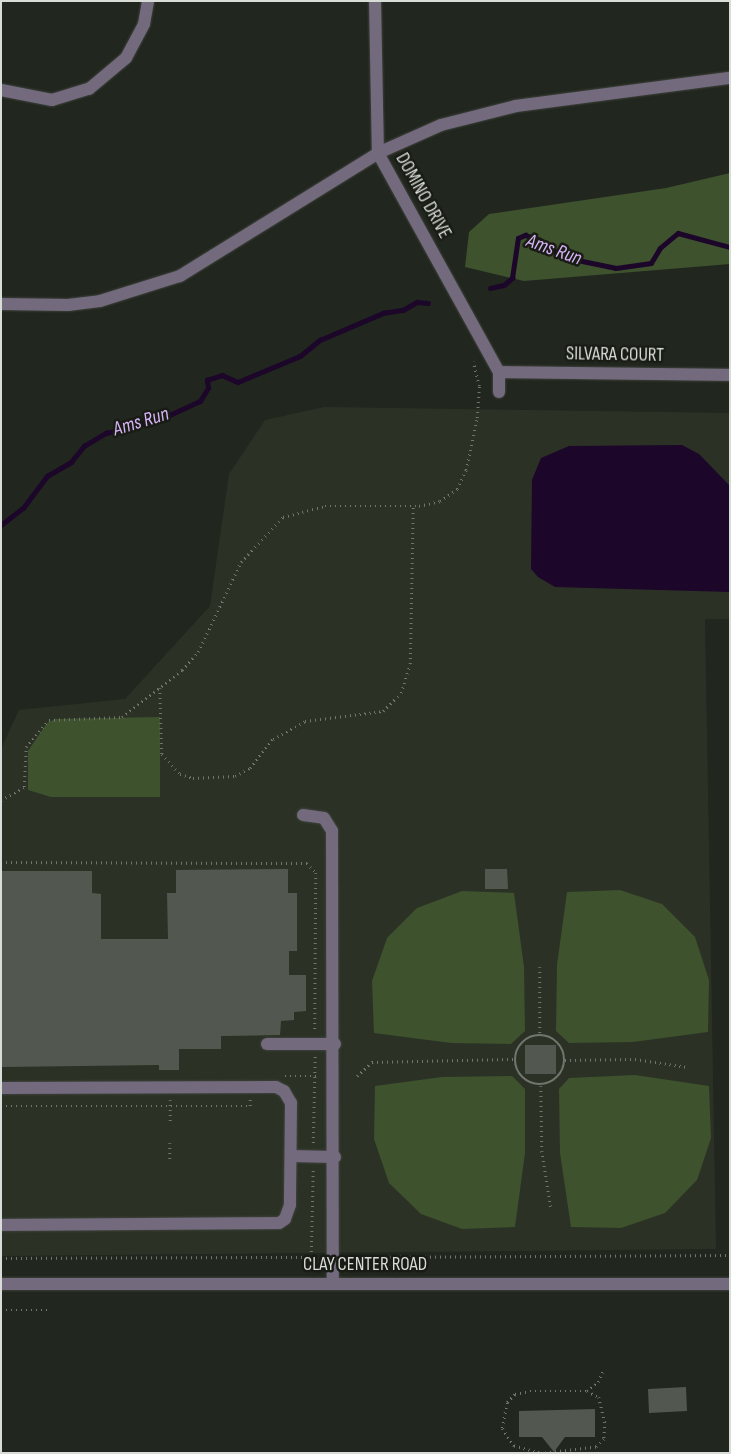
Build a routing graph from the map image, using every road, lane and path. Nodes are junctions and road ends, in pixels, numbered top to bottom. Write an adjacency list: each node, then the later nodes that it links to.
1 (148, 1): 4 (street)
2 (375, 1): 5 (street, DOMINO DRIVE)
3 (730, 78): 5 (street)
4 (1, 90)
5 (378, 153): 6 (street); 8 (street, DOMINO DRIVE)
6 (1, 304)
7 (473, 362): 11 (path)
8 (499, 372): 9 (street, SILVARA COURT); 10 (street, DOMINO DRIVE)
9 (730, 375)
10 (499, 392)
11 (413, 506): 12 (path); 12 (path)
12 (160, 688): 13 (path)
13 (1, 800)
14 (303, 815): 20 (street)
15 (1, 862): 17 (path)
16 (540, 967): 18 (path)
17 (315, 1030)
18 (540, 1035): 22 (path); 23 (path)
19 (267, 1044): 20 (street)
20 (334, 1044): 36 (street)
21 (315, 1056): 34 (path)
22 (514, 1059): 25 (path); 26 (path)
23 (565, 1060): 24 (path); 26 (path)
24 (687, 1067)
25 (357, 1076)
26 (541, 1086): 39 (path)
27 (250, 1087): 28 (street); 31 (path); 35 (street)
28 (1, 1088)
29 (170, 1099): 31 (path)
30 (1, 1106): 31 (path)
31 (170, 1106): 32 (path)
32 (170, 1121)
33 (170, 1143): 37 (path)
34 (313, 1147)
35 (291, 1156): 36 (street); 40 (street)
36 (334, 1157): 47 (street)
37 (170, 1161)
38 (313, 1167): 42 (path)
39 (551, 1208)
40 (1, 1225)
41 (730, 1255): 44 (path)
42 (311, 1257): 43 (path); 45 (path)
43 (320, 1257)
44 (346, 1257)
45 (1, 1258)
46 (1, 1284): 47 (street, CLAY CENTER ROAD)
47 (333, 1284): 48 (street, CLAY CENTER ROAD)
48 (730, 1284)
49 (1, 1310): 50 (path)
50 (51, 1310)
51 (603, 1370): 52 (path)
52 (587, 1391): 53 (path); 54 (path)
53 (539, 1453)
54 (545, 1453)

